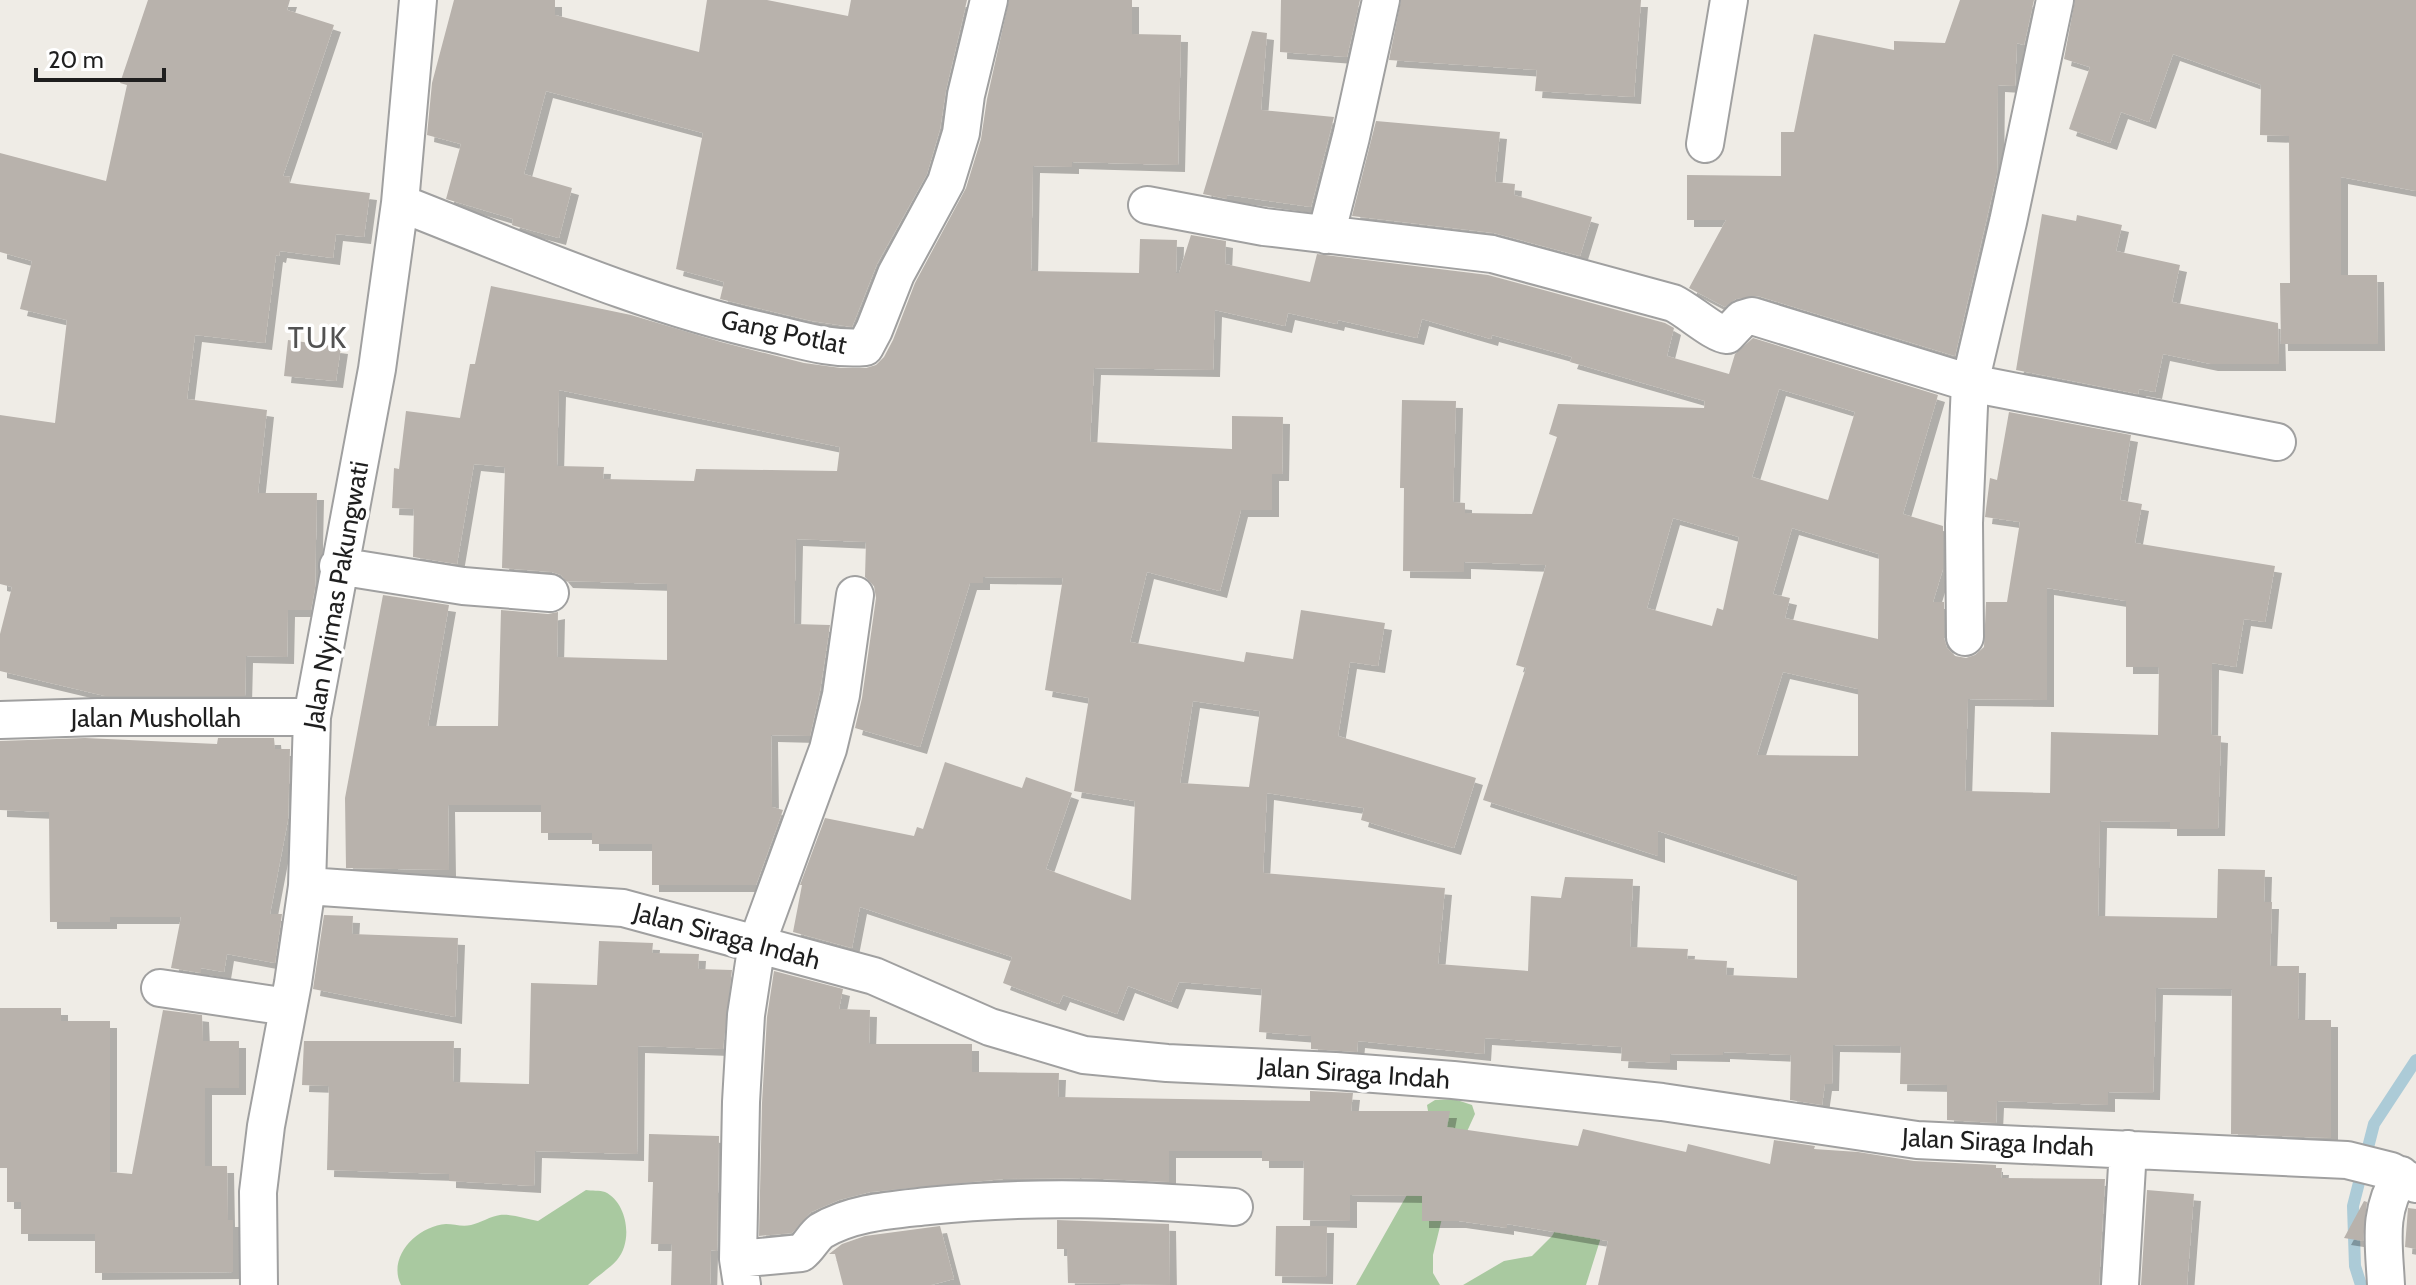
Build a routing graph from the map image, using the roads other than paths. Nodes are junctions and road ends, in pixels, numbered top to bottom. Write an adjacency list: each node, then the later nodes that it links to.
1 (418, 0): 7 (street, Jalan Nyimas Pakungwati)
2 (989, 0): 7 (street, Gang Potlat)
3 (1381, 0): 9 (street)
4 (1729, 0): 6 (street)
5 (2055, 0): 10 (street)
6 (1705, 144)
7 (400, 203): 12 (street, Jalan Nyimas Pakungwati)
8 (1147, 205): 9 (street)
9 (1326, 235): 10 (street)
10 (1970, 383): 11 (street); 15 (street)
11 (2277, 442)
12 (338, 566): 13 (street); 16 (street, Jalan Nyimas Pakungwati)
13 (550, 593)
14 (855, 595): 19 (street)
15 (1965, 637)
16 (312, 717): 17 (street, Jalan Mushollah); 18 (street, Jalan Nyimas Pakungwati)
17 (0, 720)
18 (307, 886): 19 (street, Jalan Siraga Indah); 21 (street, Jalan Nyimas Pakungwati)
19 (757, 943): 22 (street, Jalan Siraga Indah); 25 (street)
20 (160, 988): 21 (street)
21 (288, 1007): 26 (street, Jalan Nyimas Pakungwati)
22 (2128, 1149): 23 (street, Jalan Siraga Indah); 27 (street)
23 (2403, 1177): 28 (street)
24 (1234, 1207): 25 (street)
25 (740, 1272)
26 (259, 1285)
27 (2120, 1285)
28 (2386, 1285)

